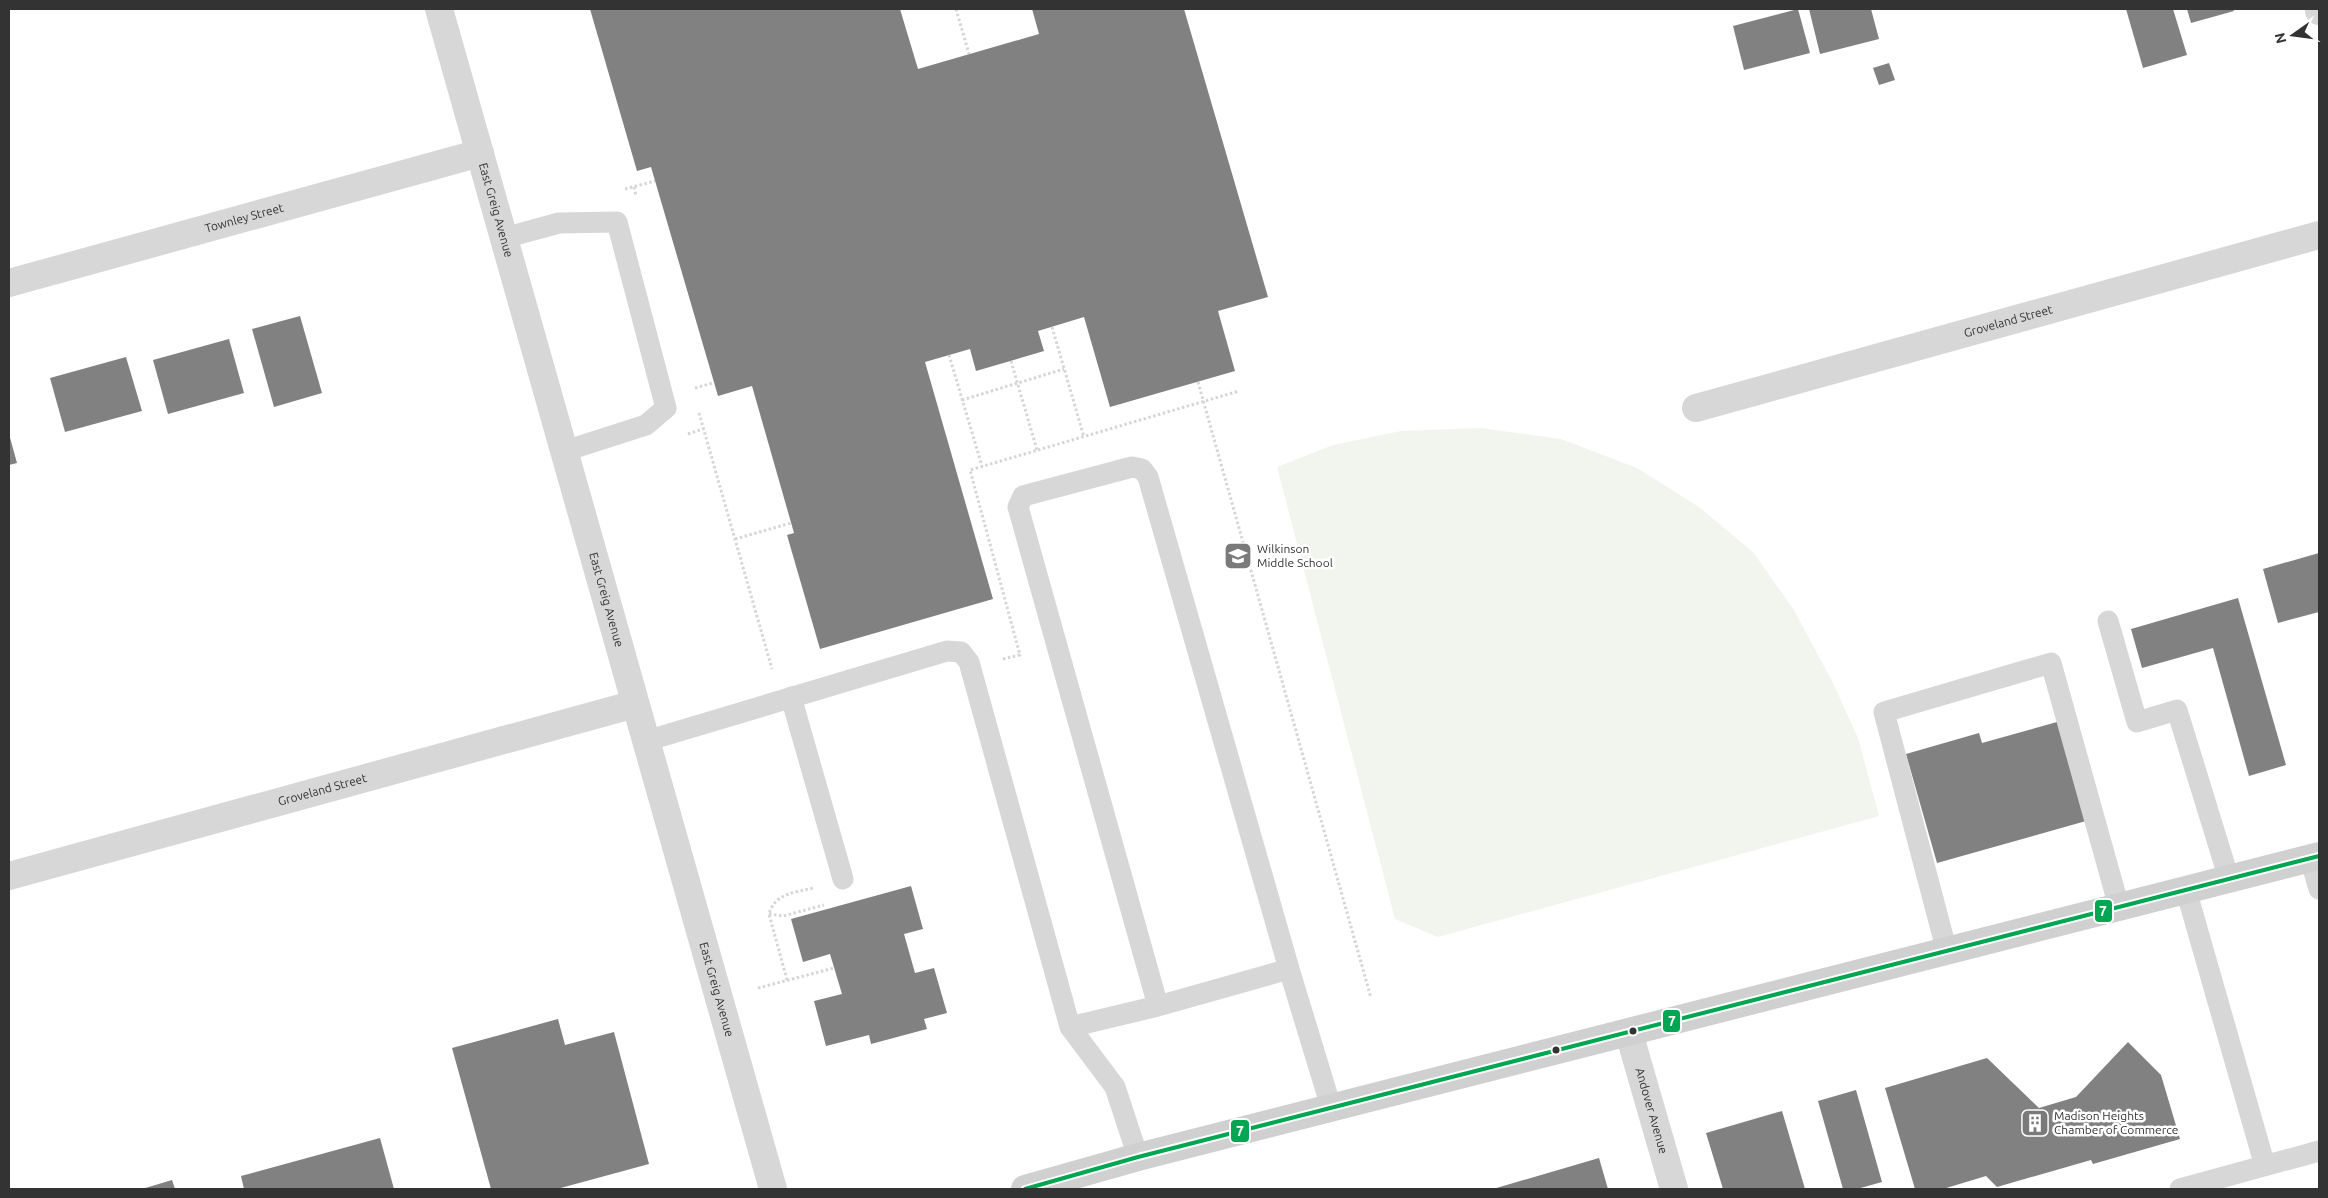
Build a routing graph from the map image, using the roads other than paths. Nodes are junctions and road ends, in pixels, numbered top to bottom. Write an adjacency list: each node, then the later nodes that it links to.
1 (440, 9): 2 (street, East Greig Avenue)
2 (480, 153): 4 (street, East Greig Avenue); 5 (street, Townley Street)
3 (2319, 234): 6 (street, Groveland Street)
4 (504, 238): 7 (street, East Greig Avenue); 7 (lane)
5 (9, 283)
6 (1696, 408)
7 (565, 451): 10 (street, East Greig Avenue)
8 (2108, 621): 14 (lane)
9 (791, 697): 11 (lane); 15 (lane); 22 (lane)
10 (635, 704): 11 (street, East Greig Avenue); 13 (street, Groveland Street)
11 (646, 741): 28 (street, East Greig Avenue)
12 (2315, 857): 14 (main road); 16 (lane)
13 (9, 876)
14 (2229, 879): 17 (main road)
15 (843, 880)
16 (2319, 889)
17 (2186, 890): 18 (main road); 27 (lane)
18 (2119, 907): 19 (main road); 19 (lane)
19 (1947, 952): 23 (main road)
20 (1289, 969): 21 (lane); 21 (lane); 24 (lane)
21 (1158, 1006): 22 (lane)
22 (1070, 1027): 26 (lane)
23 (1629, 1033): 24 (main road); 30 (street, Andover Avenue)
24 (1331, 1107): 26 (main road)
25 (2319, 1151): 27 (lane)
26 (1138, 1157): 29 (main road)
27 (2265, 1166): 31 (lane)
28 (773, 1189)
29 (1025, 1189)
30 (1674, 1189)
31 (2180, 1189)

